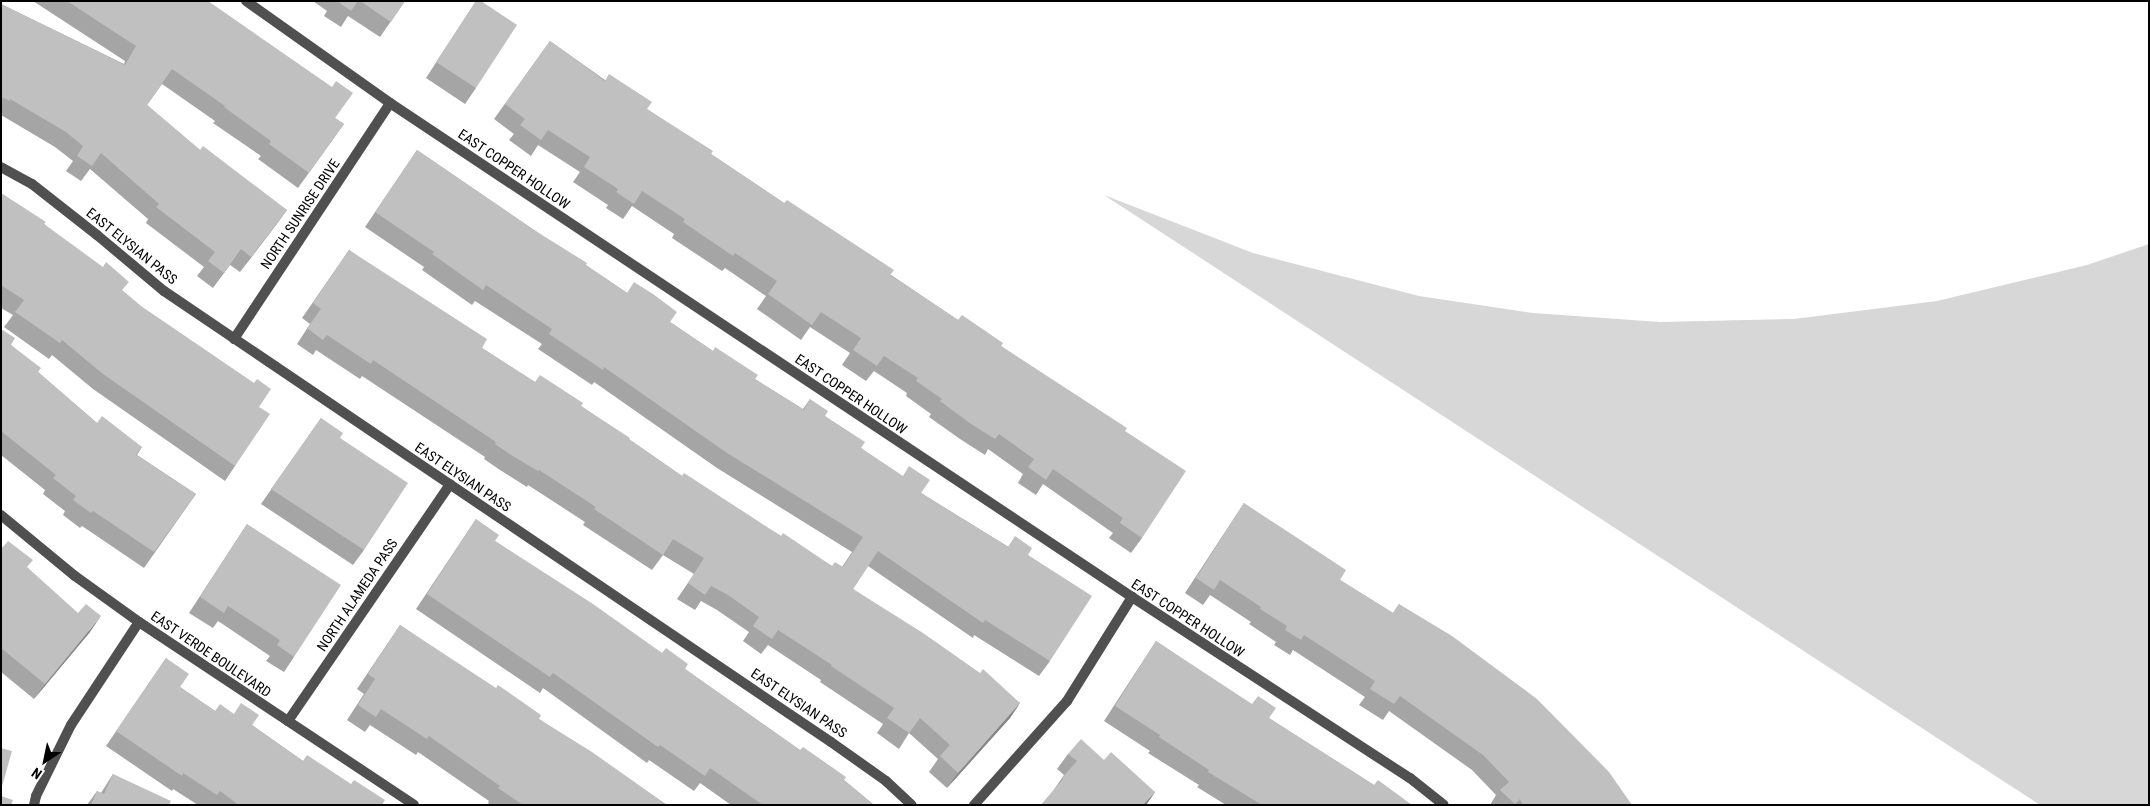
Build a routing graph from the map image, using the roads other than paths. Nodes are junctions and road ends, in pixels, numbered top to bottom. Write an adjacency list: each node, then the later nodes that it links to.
1 (246, 1): 2 (street, EAST COPPER HOLLOW)
2 (390, 103): 4 (street, NORTH SUNRISE DRIVE); 7 (street, EAST COPPER HOLLOW)
3 (1, 168): 4 (street, EAST ELYSIAN PASS)
4 (234, 339): 5 (street, EAST ELYSIAN PASS)
5 (450, 484): 9 (street, NORTH ALAMEDA PASS); 12 (street, EAST ELYSIAN PASS)
6 (1, 515): 8 (street, EAST VERDE BOULEVARD)
7 (1132, 597): 13 (street); 14 (street, EAST COPPER HOLLOW)
8 (138, 622): 9 (street, EAST VERDE BOULEVARD); 10 (street)
9 (288, 721): 11 (street, EAST VERDE BOULEVARD)
10 (34, 805)
11 (414, 805)
12 (912, 805)
13 (974, 805)
14 (1444, 805)

